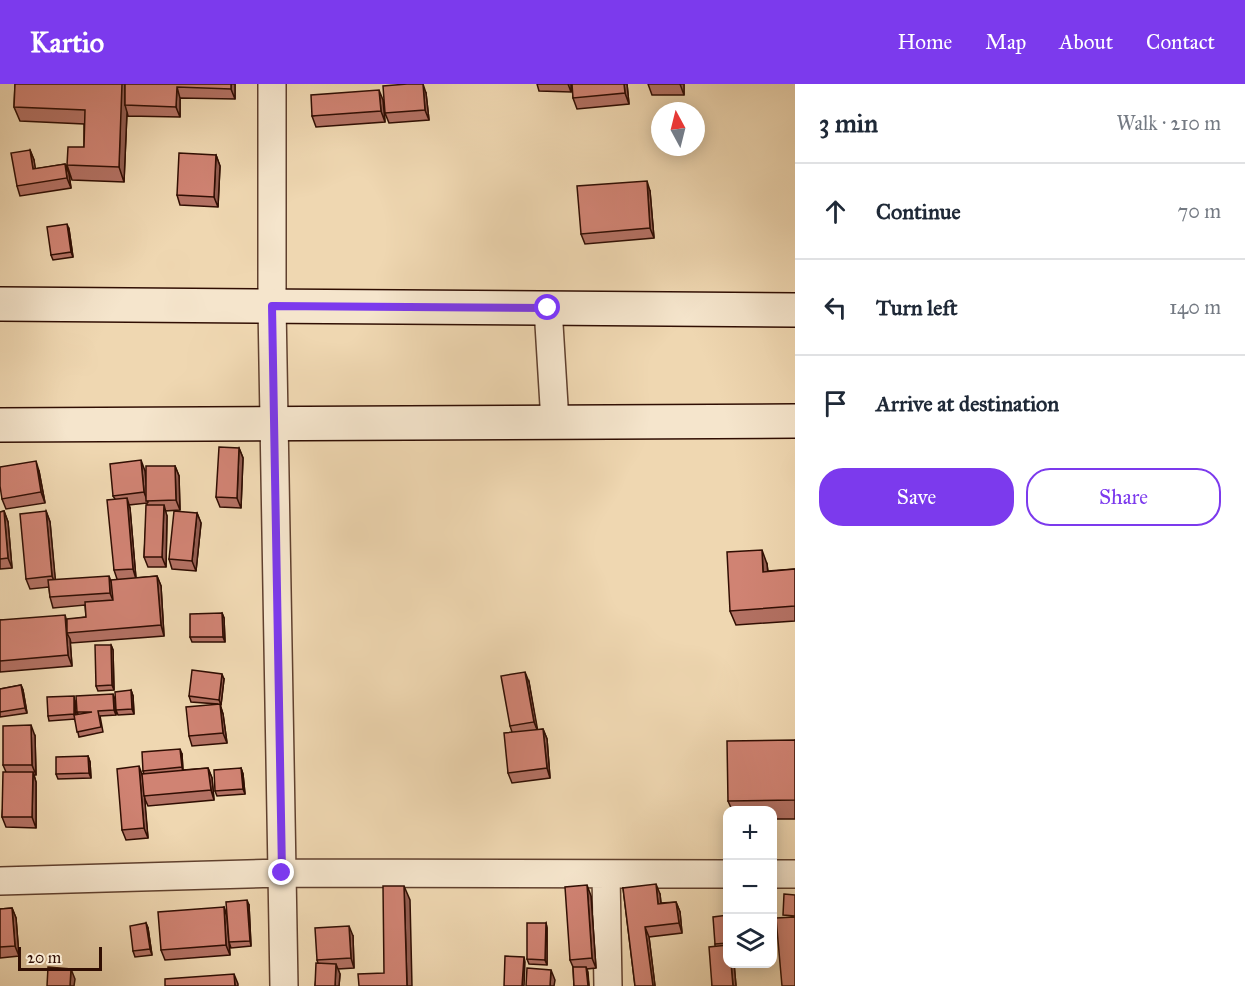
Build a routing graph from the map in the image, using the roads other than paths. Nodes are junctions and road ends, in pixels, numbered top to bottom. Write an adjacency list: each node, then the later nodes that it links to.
1 (272, 84): 3 (street)
2 (0, 304): 3 (street)
3 (272, 306): 4 (street); 8 (street)
4 (548, 308): 5 (street); 7 (street)
5 (795, 310)
6 (795, 421): 7 (street)
7 (555, 422): 8 (street)
8 (274, 423): 9 (street); 10 (street)
9 (0, 425)
10 (282, 873): 11 (street); 15 (street); 16 (street)
11 (606, 874): 12 (street); 17 (street)
12 (723, 874)
13 (777, 874): 14 (street)
14 (795, 874)
15 (0, 881)
16 (284, 986)
17 (608, 986)

